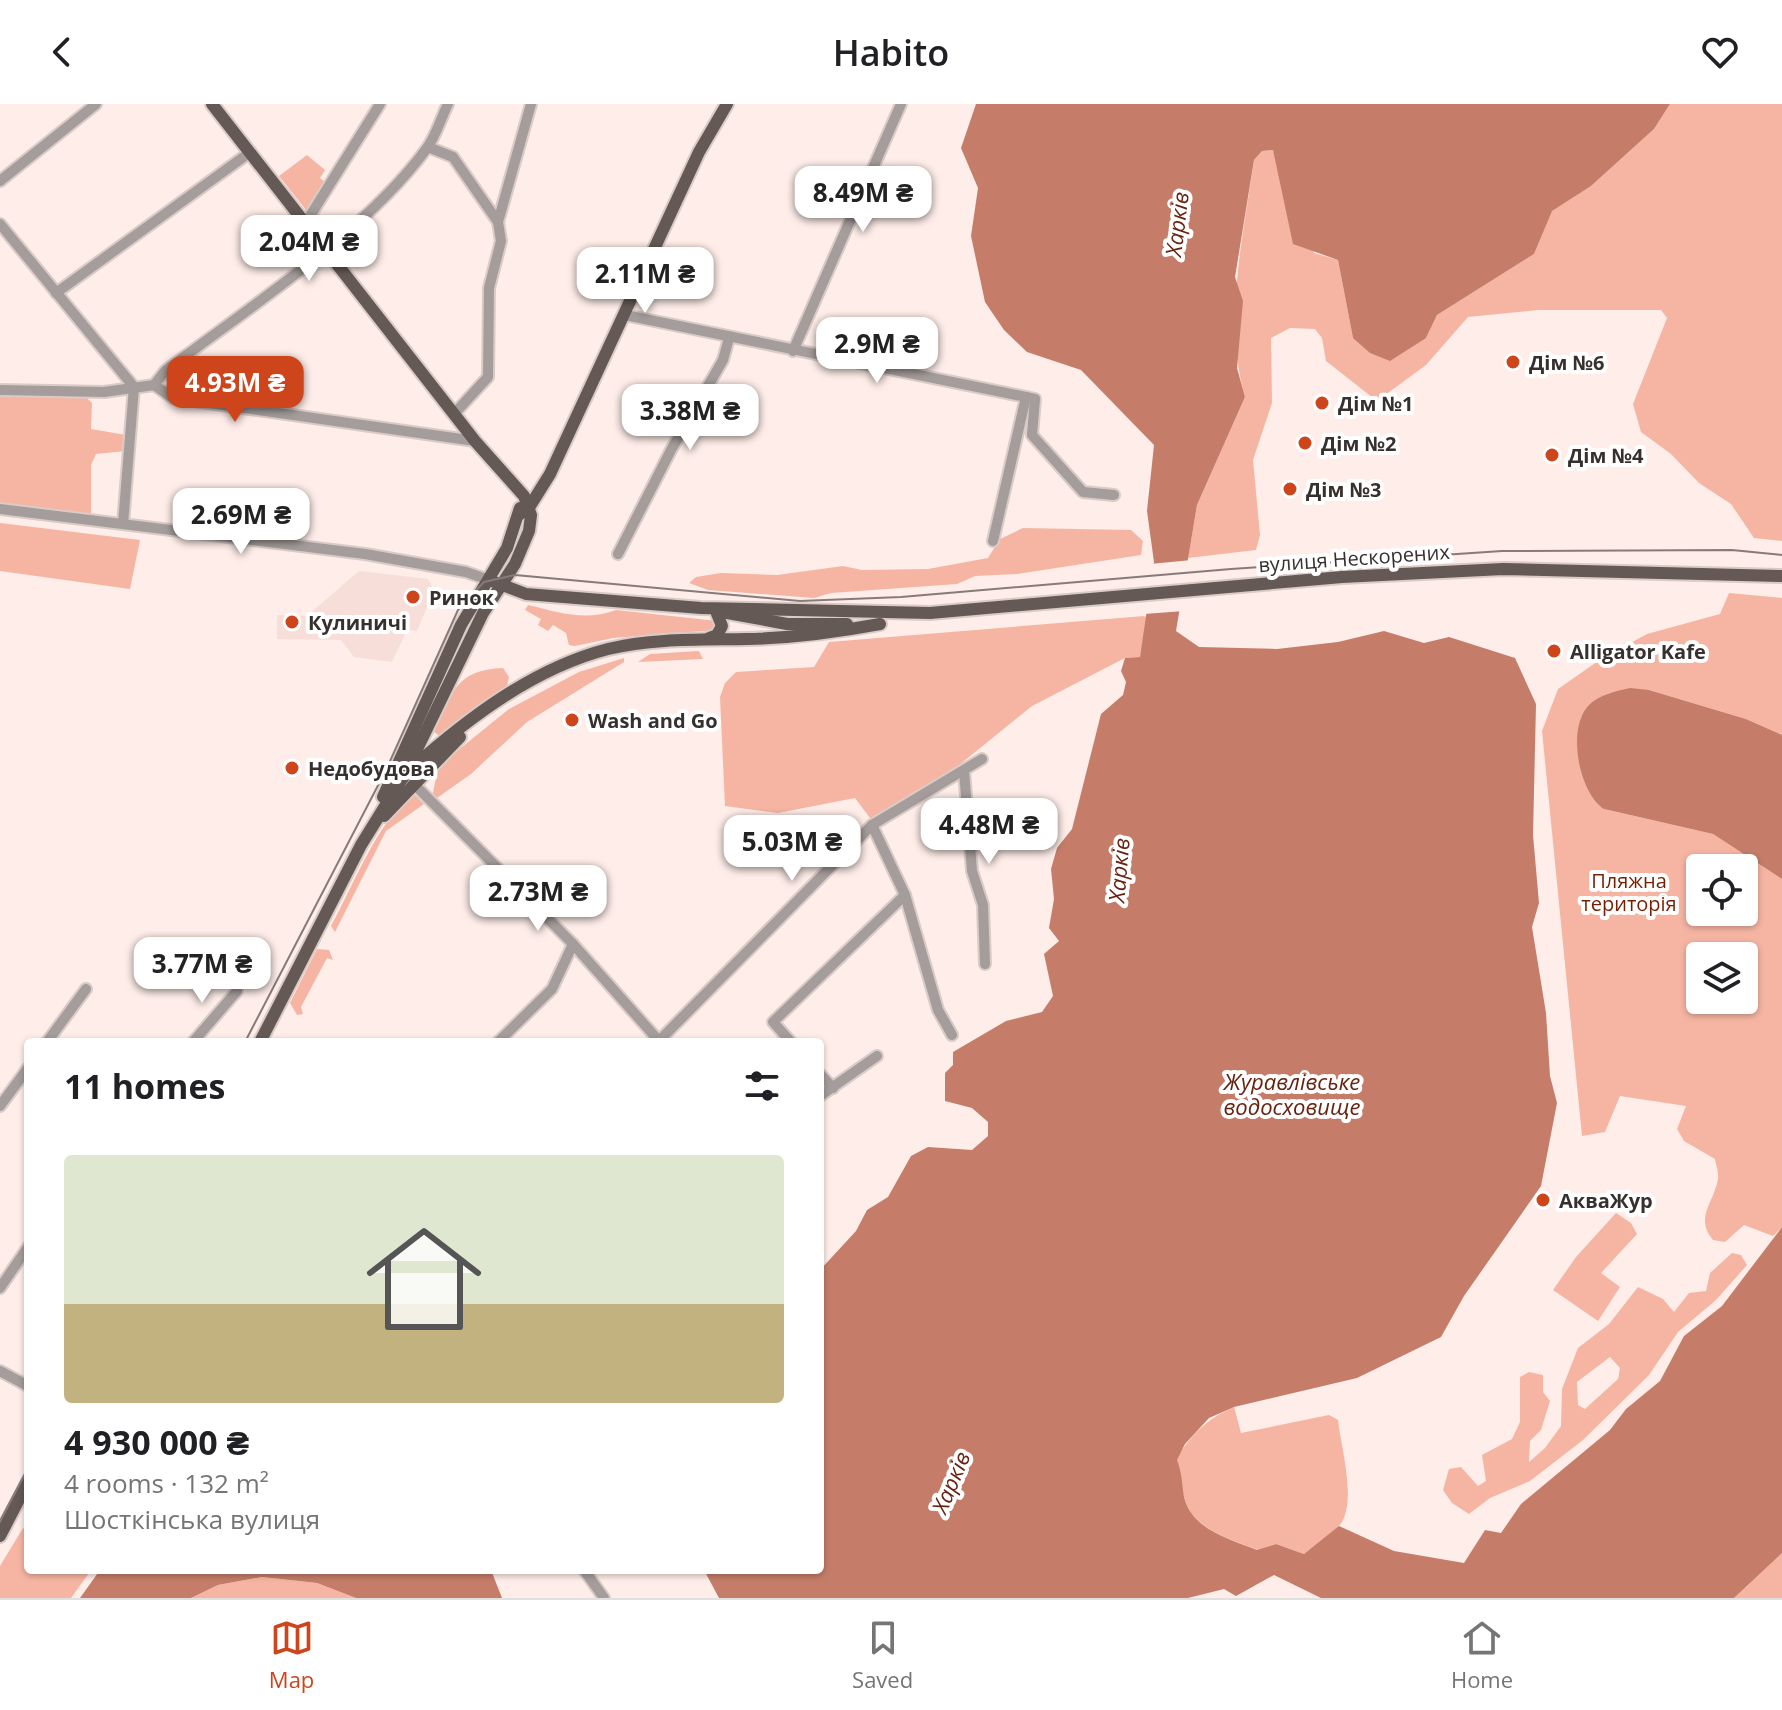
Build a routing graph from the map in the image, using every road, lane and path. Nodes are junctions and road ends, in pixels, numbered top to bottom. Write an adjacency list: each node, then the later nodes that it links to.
1 (96, 104): 10 (street)
2 (212, 104): 9 (main road)
3 (380, 104): 13 (street)
4 (448, 104): 8 (street)
5 (531, 104): 11 (street)
6 (727, 104): 16 (main road)
7 (901, 104): 18 (street)
8 (428, 147): 11 (street); 14 (street)
9 (249, 153): 13 (main road); 15 (street)
10 (0, 181)
11 (498, 222): 23 (street)
12 (0, 224): 15 (street)
13 (305, 224): 14 (main road)
14 (325, 249): 19 (street); 23 (main road)
15 (56, 293): 20 (street)
16 (625, 315): 17 (street); 27 (main road)
17 (729, 338): 18 (street); 30 (street)
18 (793, 351): 22 (street)
19 (154, 385): 20 (street); 24 (street)
20 (134, 387): 21 (street); 28 (street)
21 (0, 390)
22 (1026, 397): 25 (street); 29 (street)
23 (454, 414): 24 (main road)
24 (475, 441): 27 (main road)
25 (1114, 495)
26 (0, 509): 28 (street)
27 (525, 510): 32 (main road)
28 (123, 524): 32 (street)
29 (993, 541)
30 (618, 554)
31 (1782, 576): 34 (main road, вулиця Нескорених)
32 (495, 583): 33 (main road, вулиця Нескорених); 38 (main road); 39 (main road)
33 (710, 610): 34 (main road, вулиця Нескорених); 35 (main road, вулиця Нескорених); 36 (main road)
34 (880, 618): 35 (main road); 36 (main road)
35 (787, 624): 36 (main road)
36 (709, 638): 37 (main road)
37 (495, 704): 40 (main road); 43 (main road)
38 (430, 727): 40 (main road); 43 (main road)
39 (416, 730): 43 (main road); 44 (main road)
40 (443, 741): 43 (main road)
41 (982, 759): 42 (street)
42 (964, 771): 45 (street); 49 (street)
43 (409, 779): 44 (main road); 46 (main road); 48 (street)
44 (379, 806): 46 (main road)
45 (872, 825): 47 (street); 58 (street)
46 (368, 832): 55 (main road)
47 (905, 895): 52 (street); 59 (street)
48 (573, 944): 56 (street); 57 (street)
49 (985, 964)
50 (86, 989): 53 (street)
51 (237, 991): 54 (street)
52 (952, 1035)
53 (50, 1038)
54 (196, 1038)
55 (262, 1038)
56 (502, 1038)
57 (655, 1038)
58 (661, 1038)
59 (787, 1038)
60 (877, 1056): 63 (street)
61 (24, 1073): 65 (street)
62 (824, 1078): 63 (street)
63 (833, 1088): 64 (street)
64 (824, 1094)
65 (0, 1106)
66 (24, 1253): 67 (street)
67 (0, 1288)
68 (0, 1371): 69 (street)
69 (24, 1384)
70 (24, 1490): 71 (main road)
71 (0, 1536)
72 (587, 1574): 73 (street)
73 (604, 1598)

